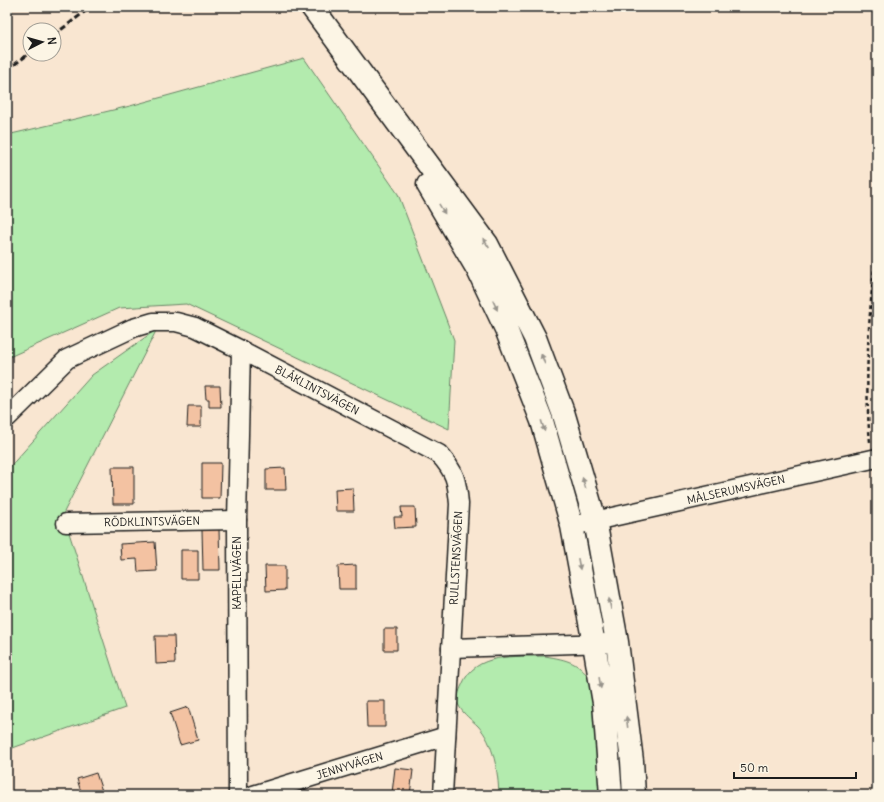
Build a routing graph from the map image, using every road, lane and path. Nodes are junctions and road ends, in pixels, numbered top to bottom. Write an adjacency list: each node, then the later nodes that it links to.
1 (312, 7): 2 (main road)
2 (365, 79): 9 (main road, one-way to 2); 11 (main road, one-way to 11)
3 (877, 244): 6 (path)
4 (241, 350): 5 (street, BLÅKLINTSVÄGEN); 7 (street, BLÅKLINTSVÄGEN); 8 (street, KAPELLVÄGEN)
5 (7, 418)
6 (874, 450): 9 (street, MÅLSERUMSVÄGEN)
7 (452, 468): 14 (street, RULLSTENSVÄGEN)
8 (237, 520): 10 (street, RÖDKLINTSVÄGEN); 16 (street, KAPELLVÄGEN)
9 (595, 520): 11 (street, MÅLSERUMSVÄGEN); 12 (main road, one-way to 9)
10 (66, 523)
11 (572, 526): 13 (main road, one-way to 13)
12 (617, 642): 13 (street); 20 (main road, one-way to 12)
13 (594, 644): 14 (street); 19 (main road, one-way to 19)
14 (451, 648): 15 (street, RULLSTENSVÄGEN)
15 (446, 736): 17 (street, JENNYVÄGEN); 18 (street, RULLSTENSVÄGEN)
16 (238, 795)
17 (254, 795)
18 (443, 795)
19 (611, 795)
20 (634, 795)

